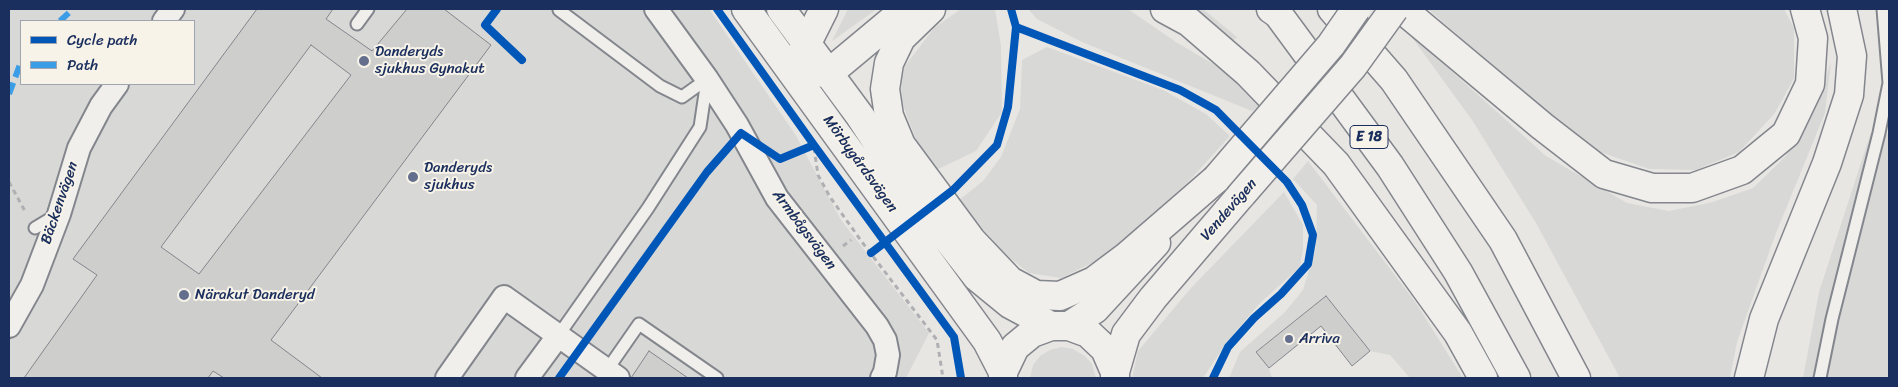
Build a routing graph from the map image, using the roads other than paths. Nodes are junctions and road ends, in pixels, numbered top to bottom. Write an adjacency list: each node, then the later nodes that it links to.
1 (173, 9): 19 (street)
2 (368, 9): 20 (lane)
3 (656, 9): 24 (street, Armbågsvägen)
4 (746, 9): 22 (main road, Mörbygårdsvägen)
5 (781, 9): 21 (main road, Mörbygårdsvägen)
6 (824, 9): 21 (main road)
7 (909, 9): 23 (main road)
8 (931, 9): 26 (main road)
9 (1165, 9): 39 (main road)
10 (1271, 9): 40 (main road, E 18)
11 (1332, 9): 41 (main road)
12 (1356, 9): 26 (main road, Vendevägen, bridge)
13 (1394, 9): 34 (main road, Vendevägen, bridge)
14 (1402, 9): 15 (main road)
15 (1805, 9)
16 (1842, 9): 42 (main road)
17 (1883, 9): 43 (lane)
18 (559, 10): 24 (lane)
19 (165, 20)
20 (357, 24)
21 (807, 44): 22 (main road); 23 (main road, Mörbygårdsvägen)
22 (793, 71): 23 (main road); 33 (main road, Mörbygårdsvägen)
23 (829, 73): 30 (main road, Mörbygårdsvägen)
24 (707, 79): 31 (lane); 38 (street, Armbågsvägen)
25 (116, 85): 27 (street, Bäckenvägen)
26 (1216, 179): 30 (main road, Vendevägen)
27 (59, 214): 28 (lane); 29 (street, Bäckenvägen)
28 (35, 228)
29 (9, 326)
30 (1060, 326): 33 (main road, Vendevägen); 34 (main road, Mörbygårdsvägen)
31 (558, 336): 32 (street); 35 (street); 36 (street)
32 (612, 374): 37 (lane)
33 (1003, 375)
34 (1115, 375)
35 (447, 378)
36 (527, 378)
37 (717, 378)
38 (882, 378)
39 (1483, 378)
40 (1516, 378)
41 (1576, 378)
42 (1749, 378)
43 (1820, 378)

